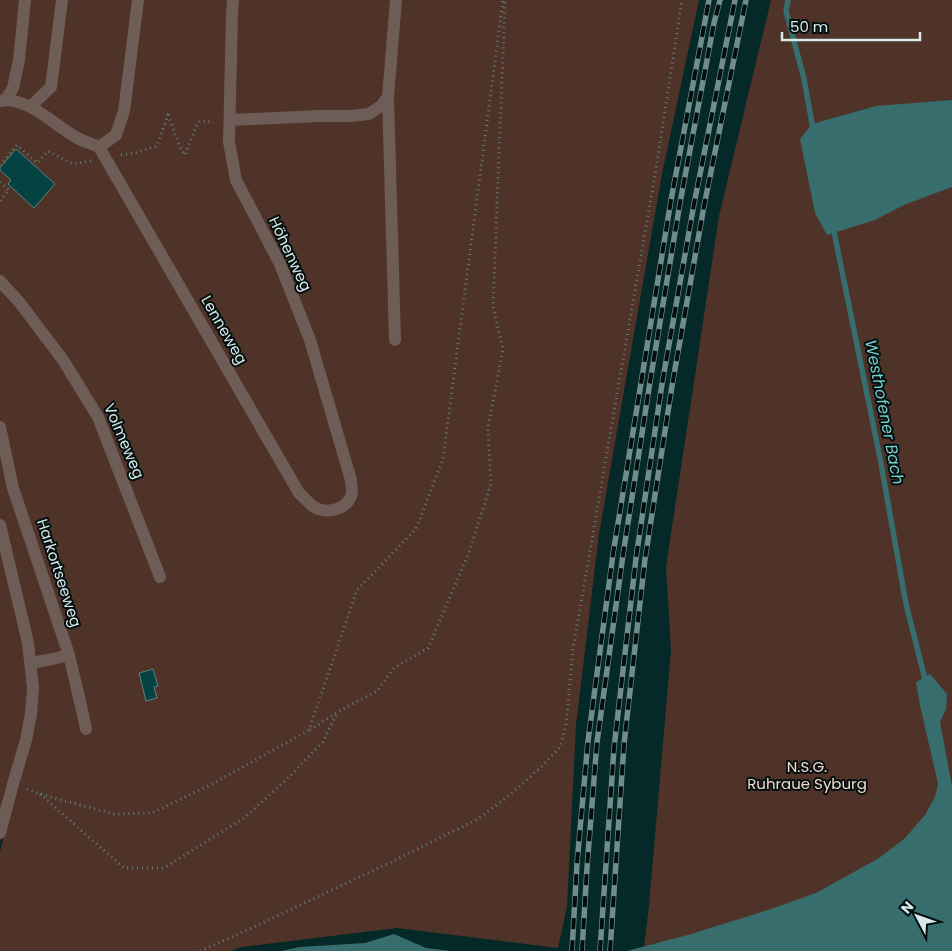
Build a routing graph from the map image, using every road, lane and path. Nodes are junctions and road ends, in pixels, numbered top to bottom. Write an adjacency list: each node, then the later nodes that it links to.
1 (25, 0): 9 (lane)
2 (62, 0): 10 (lane)
3 (138, 0): 13 (lane)
4 (233, 0): 11 (lane, Höhenweg)
5 (396, 0): 8 (lane)
6 (504, 0): 25 (path); 27 (path)
7 (682, 0): 31 (path)
8 (388, 97): 11 (lane); 18 (lane)
9 (3, 100): 10 (lane)
10 (31, 106): 13 (lane)
11 (230, 120): 20 (lane, Höhenweg)
12 (197, 124): 13 (path)
13 (102, 152): 14 (path); 20 (lane, Lenneweg)
14 (0, 165)
15 (0, 182): 16 (path)
16 (0, 201)
17 (0, 281): 22 (lane, Volmeweg)
18 (396, 340)
19 (0, 427): 23 (lane, Harkortseeweg)
20 (336, 510)
21 (0, 525): 24 (lane)
22 (160, 577)
23 (69, 655): 24 (lane); 26 (lane, Harkortseeweg)
24 (30, 663): 28 (lane)
25 (337, 712): 27 (path); 29 (path)
26 (86, 729)
27 (309, 730): 29 (path)
28 (13, 784): 29 (path); 30 (lane)
29 (39, 794)
30 (0, 833)
31 (200, 951)

